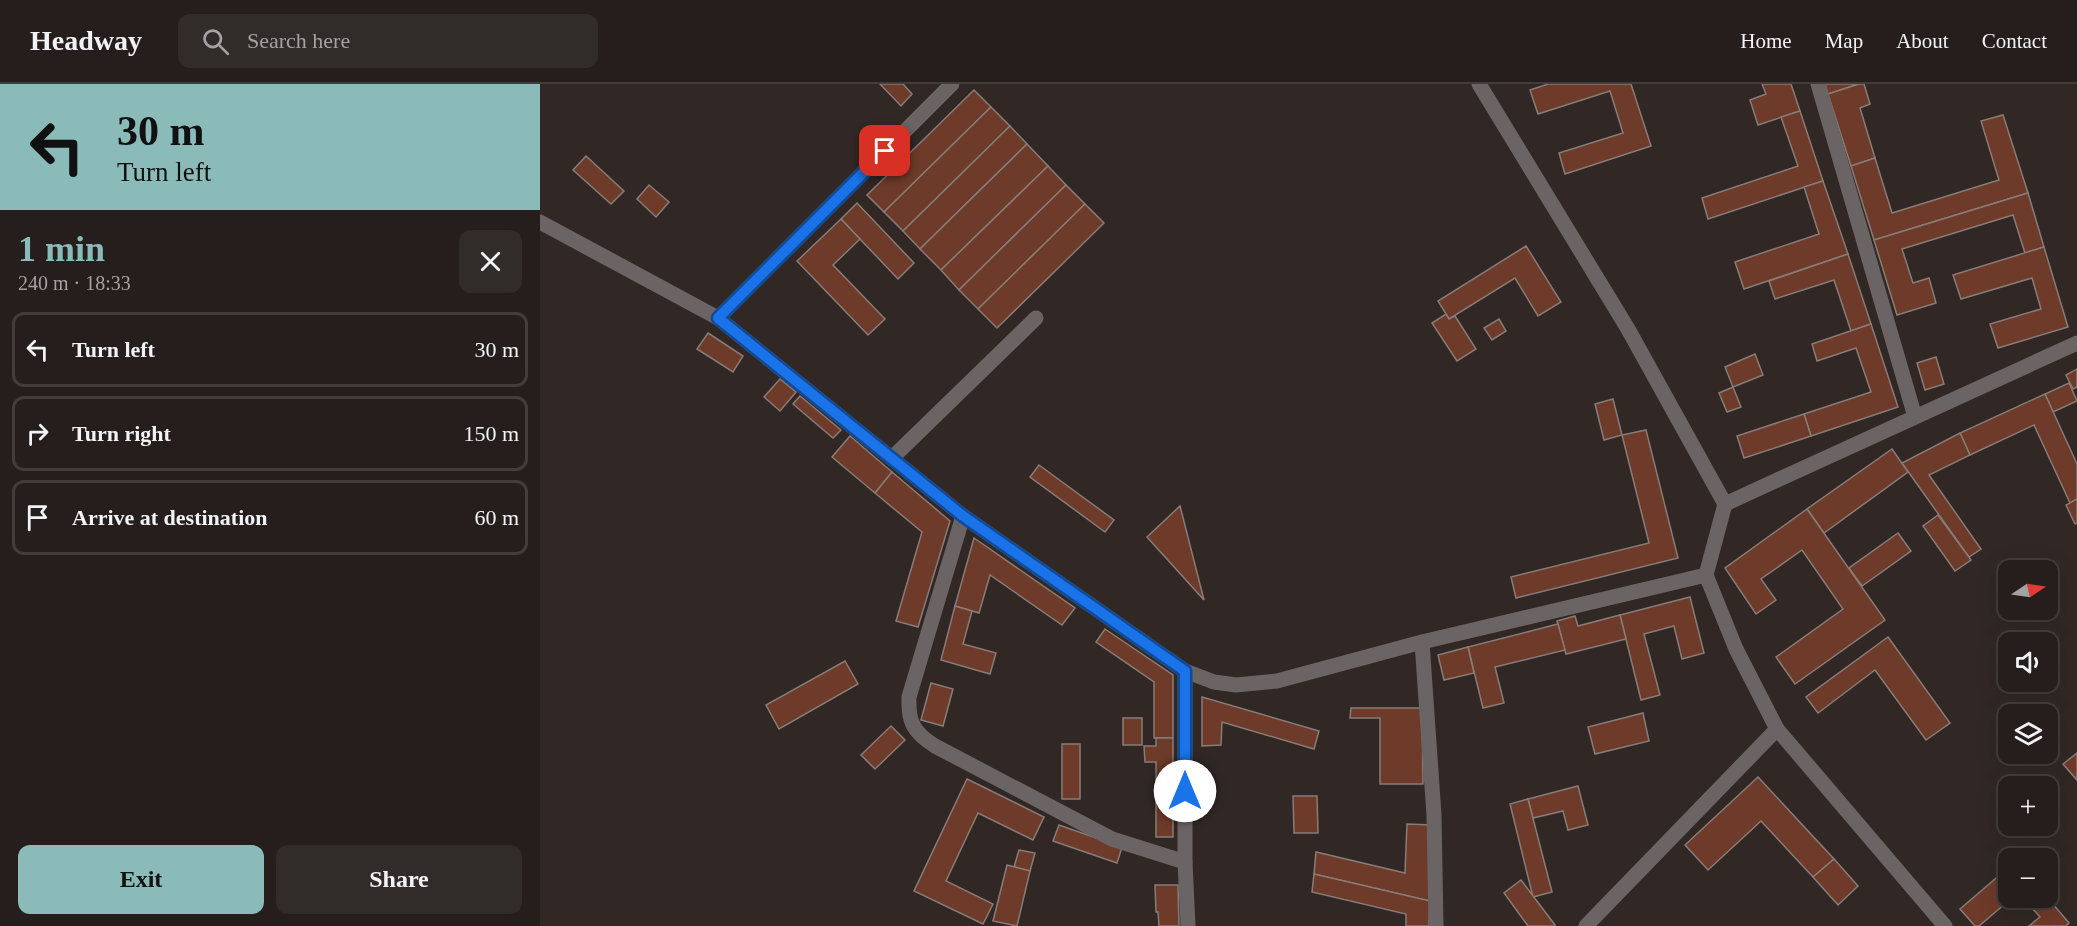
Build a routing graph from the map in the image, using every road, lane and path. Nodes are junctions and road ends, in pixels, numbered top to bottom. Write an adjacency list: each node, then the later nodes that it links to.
1 (952, 84): 5 (street)
2 (1479, 84): 10 (street)
3 (1818, 84): 8 (street)
4 (540, 222): 5 (street)
5 (718, 318): 9 (street)
6 (1036, 318): 9 (street)
7 (2077, 343): 8 (street)
8 (1915, 417): 10 (street)
9 (892, 458): 11 (street)
10 (1725, 504): 12 (street)
11 (963, 516): 14 (street); 16 (street)
12 (1706, 575): 13 (street); 15 (street)
13 (1422, 642): 14 (street); 18 (street)
14 (1185, 671): 16 (street)
15 (1777, 729): 19 (street); 20 (street)
16 (1185, 862): 17 (street)
17 (1188, 926)
18 (1436, 926)
19 (1586, 926)
20 (1945, 926)

